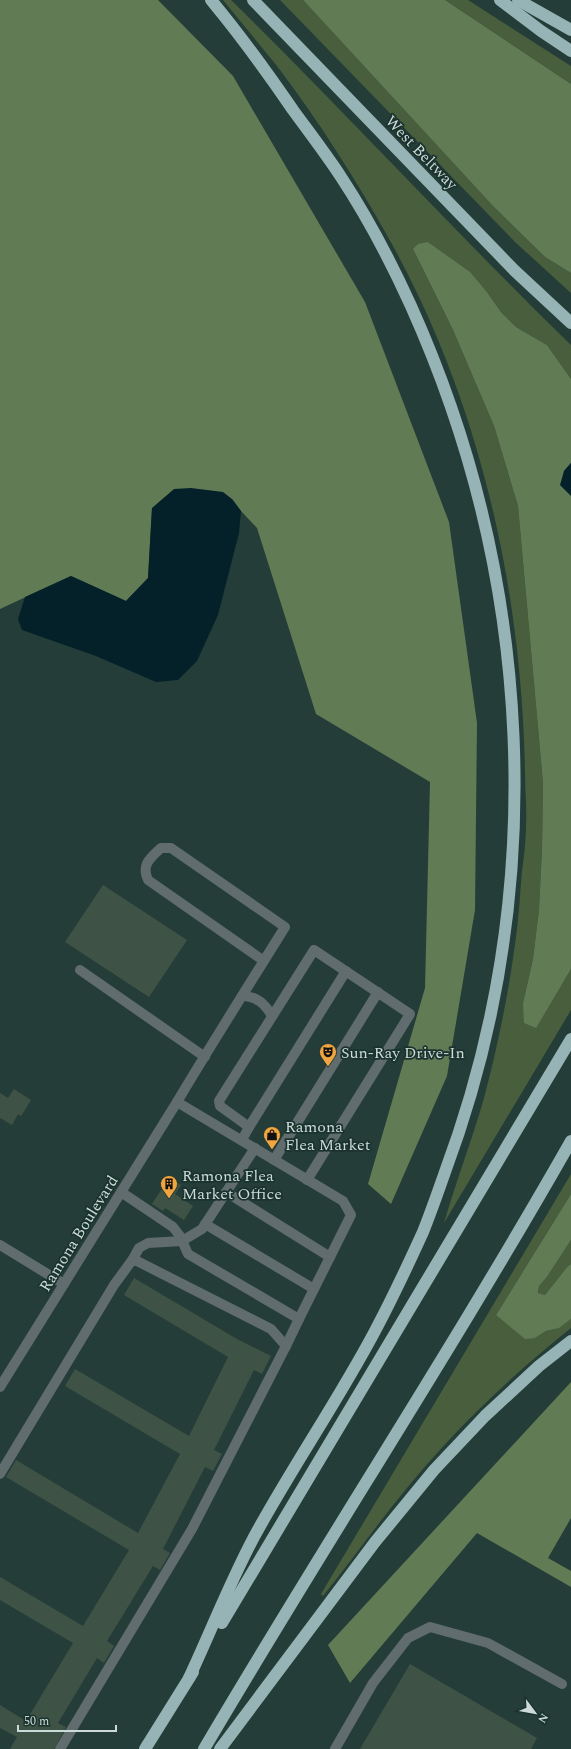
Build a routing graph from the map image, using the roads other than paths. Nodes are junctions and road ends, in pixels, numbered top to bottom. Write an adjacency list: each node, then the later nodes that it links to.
1 (211, 0): 37 (highway)
2 (253, 0): 7 (highway, West Beltway)
3 (500, 0): 6 (highway)
4 (518, 0): 5 (highway)
5 (571, 30)
6 (571, 51)
7 (571, 323)
8 (264, 961): 8 (street, Ramona Boulevard); 12 (street, Ramona Boulevard)
9 (80, 970): 15 (street)
10 (346, 971): 11 (street); 13 (street); 17 (street)
11 (378, 992): 21 (street); 22 (street)
12 (242, 996): 13 (street); 15 (street, Ramona Boulevard)
13 (272, 1016): 17 (street)
14 (571, 1039): 37 (highway)
15 (205, 1057): 16 (street, Ramona Boulevard)
16 (179, 1098): 18 (street); 23 (street, Ramona Boulevard)
17 (249, 1127): 18 (street)
18 (242, 1140): 20 (street)
19 (571, 1141): 41 (highway)
20 (255, 1148): 21 (street); 24 (street)
21 (274, 1160): 22 (street)
22 (307, 1180): 28 (street)
23 (121, 1192): 26 (street); 30 (street, Ramona Boulevard)
24 (226, 1192): 25 (street); 28 (street)
25 (205, 1224): 26 (street); 31 (street)
26 (182, 1241): 29 (street); 32 (street)
27 (0, 1245): 30 (street)
28 (330, 1257): 31 (street)
29 (133, 1259): 34 (street); 36 (street)
30 (64, 1284): 35 (street, Ramona Boulevard)
31 (314, 1290): 32 (street)
32 (299, 1319): 34 (street)
33 (571, 1341): 42 (highway)
34 (286, 1346): 39 (street)
35 (0, 1387)
36 (0, 1474)
37 (189, 1678): 40 (highway)
38 (562, 1684): 43 (street)
39 (60, 1749)
40 (145, 1749)
41 (204, 1749)
42 (220, 1749)
43 (335, 1749)

